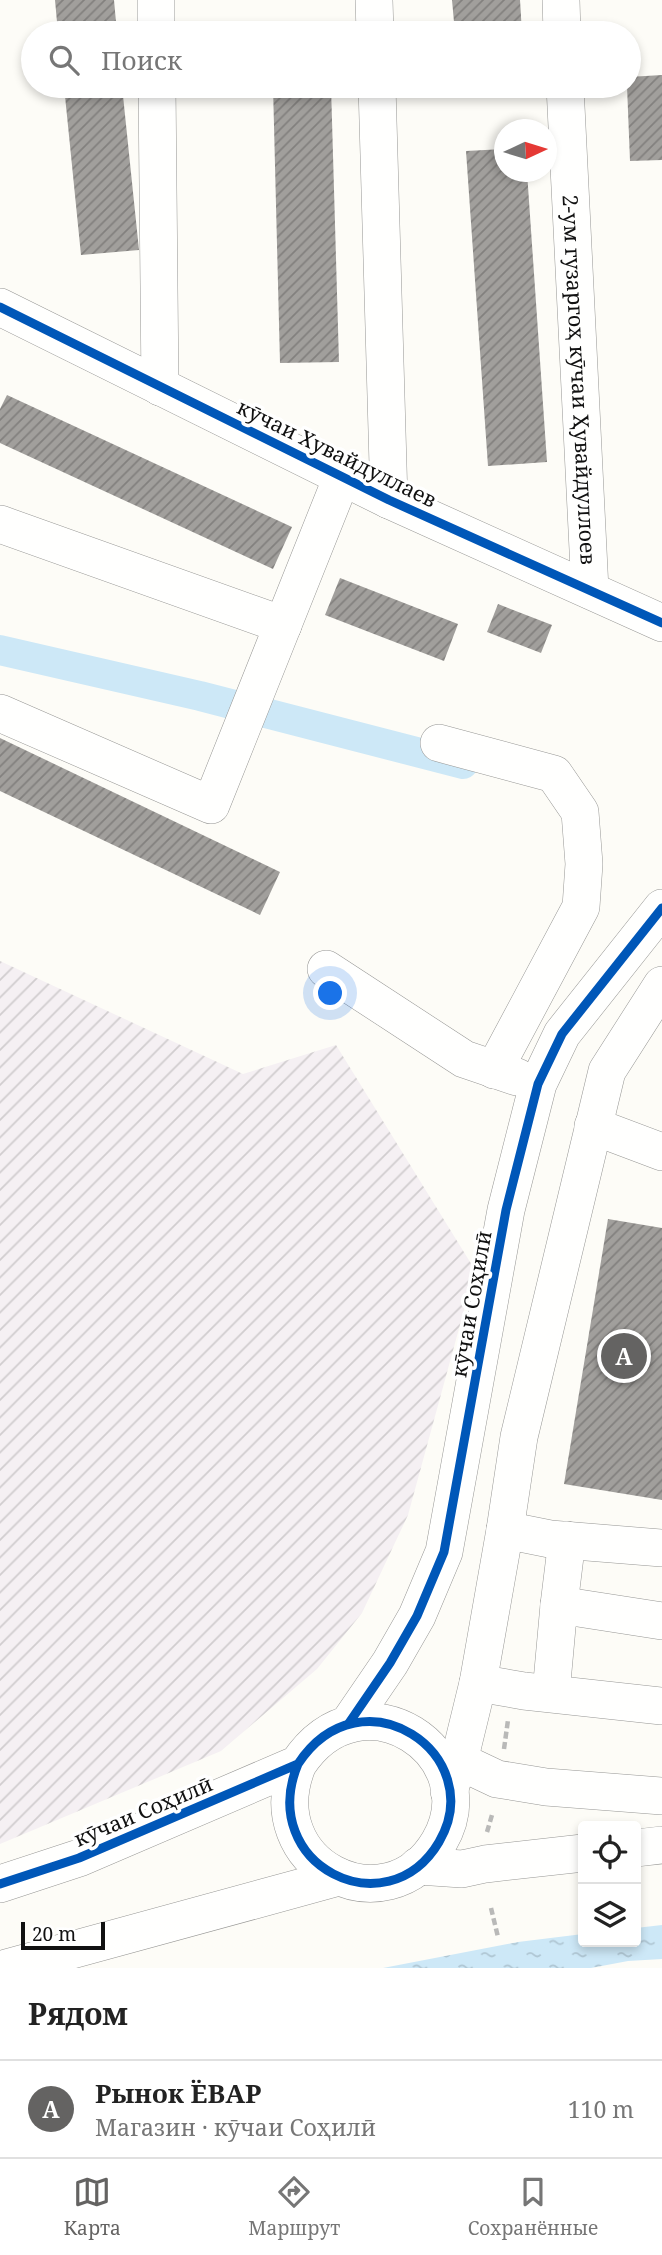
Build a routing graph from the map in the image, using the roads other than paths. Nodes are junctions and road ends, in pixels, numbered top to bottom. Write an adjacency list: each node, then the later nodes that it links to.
1 (156, 0): 4 (street)
2 (373, 0): 5 (street)
3 (561, 0): 6 (street)
4 (156, 21)
5 (374, 21)
6 (562, 21)
7 (157, 98): 11 (street)
8 (377, 98): 13 (street)
9 (566, 98): 15 (street, 2-ум гузаргоҳ кӯчаи Ҳувайдуллоев)
10 (0, 307): 11 (street, кӯчаи Хувайдуллаев)
11 (160, 387): 12 (street, кӯчаи Хувайдуллаев)
12 (342, 477): 13 (street, кӯчаи Хувайдуллаев); 17 (street)
13 (389, 500): 15 (street, кӯчаи Хувайдуллаев)
14 (0, 524): 17 (street)
15 (590, 590): 16 (street, кӯчаи Хувайдуллаев)
16 (662, 623)
17 (283, 625): 18 (street)
18 (0, 713)
19 (439, 743): 23 (street)
20 (662, 908): 24 (street, кӯчаи Соҳилӣ)
21 (326, 969): 23 (street)
22 (662, 985): 25 (street, кӯчаи Соҳилӣ)
23 (494, 1070): 24 (street)
24 (538, 1084): 35 (street, кӯчаи Соҳилӣ)
25 (593, 1126): 26 (street); 27 (street, кӯчаи Соҳилӣ)
26 (662, 1152)
27 (505, 1530): 28 (street); 32 (street, кӯчаи Соҳилӣ)
28 (567, 1540): 29 (street); 30 (street)
29 (662, 1548)
30 (559, 1605): 31 (street); 33 (street)
31 (662, 1621)
32 (495, 1686): 33 (street); 37 (street, кӯчаи Соҳилӣ)
33 (551, 1693): 34 (street)
34 (662, 1706)
35 (349, 1723): 36 (street, кӯчаи Соҳилӣ); 37 (street, кӯчаи Соҳилӣ)
36 (298, 1764): 43 (street, кӯчаи Соҳилӣ); 44 (street, кӯчаи Соҳилӣ)
37 (454, 1776): 38 (street); 42 (street, кӯчаи Соҳилӣ)
38 (662, 1796)
39 (662, 1845): 40 (street)
40 (641, 1847)
41 (578, 1854): 42 (street)
42 (418, 1866): 43 (street, кӯчаи Соҳилӣ)
43 (338, 1877): 45 (street, кӯчаи Соҳилӣ)
44 (0, 1884)
45 (6, 1968)

